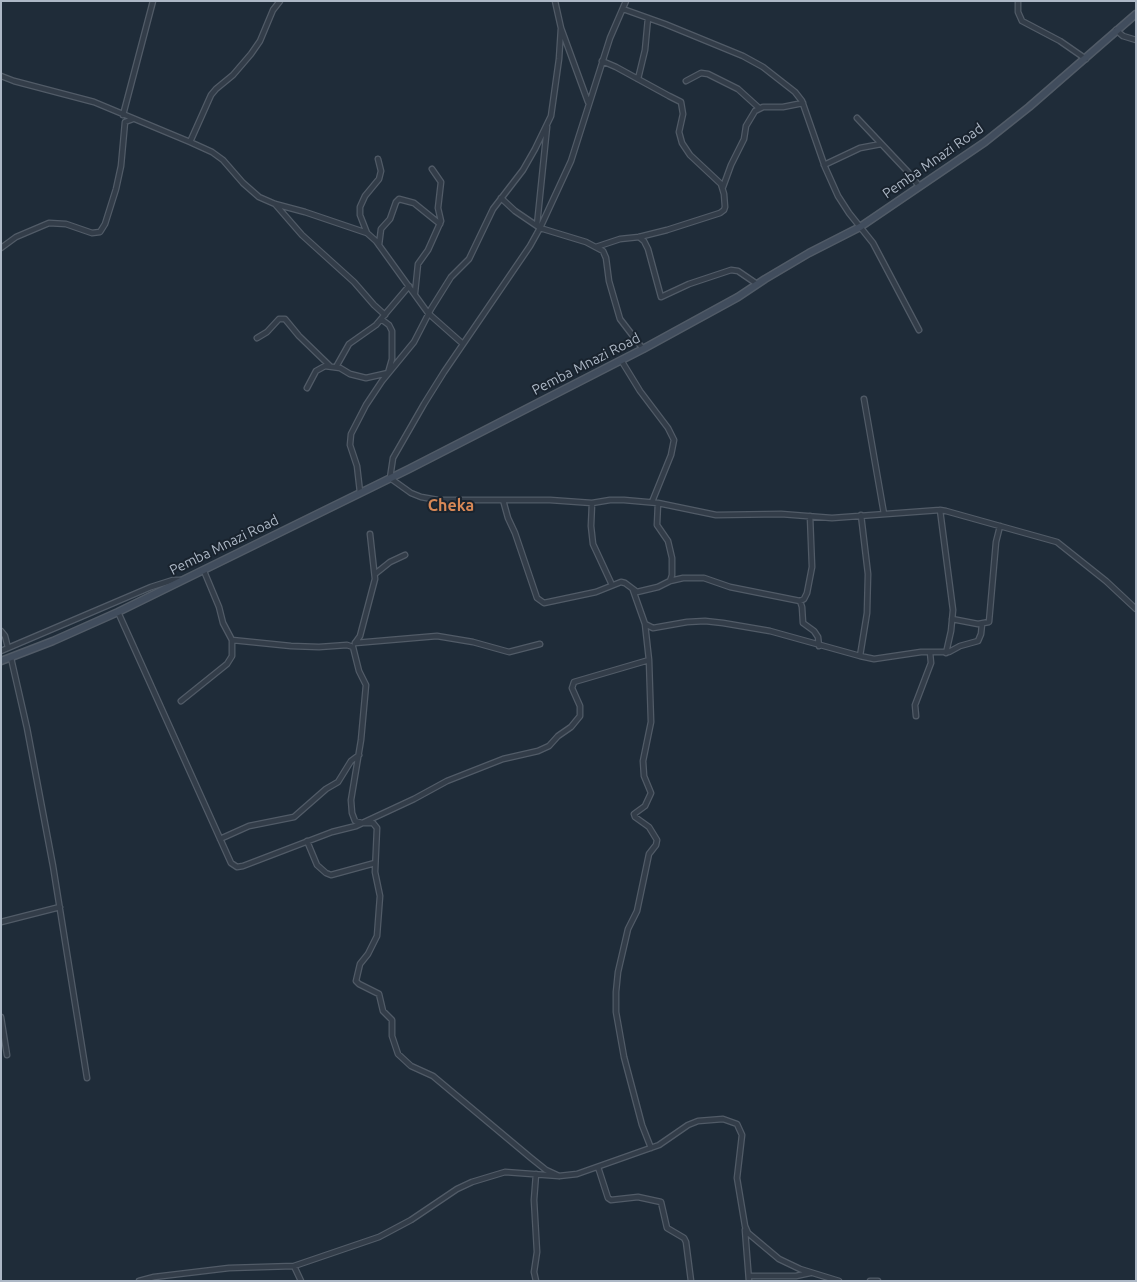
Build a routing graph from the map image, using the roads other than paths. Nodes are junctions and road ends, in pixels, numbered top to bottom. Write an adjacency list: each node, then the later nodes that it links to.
1 (153, 1): 20 (street)
2 (280, 1): 24 (street)
3 (555, 1): 9 (street)
4 (626, 1): 6 (street)
5 (1018, 1): 12 (street)
6 (623, 9): 8 (street); 13 (street)
7 (1136, 14): 10 (main road, Pemba Mnazi Road)
8 (648, 18): 15 (street); 18 (street)
9 (561, 28): 17 (street); 23 (street)
10 (1116, 30): 11 (street); 12 (main road, Pemba Mnazi Road)
11 (1136, 40)
12 (1086, 58): 29 (main road, Pemba Mnazi Road)
13 (602, 61): 15 (street); 17 (street)
14 (1, 76): 20 (street)
15 (638, 79): 30 (street)
16 (686, 81): 19 (street)
17 (589, 103): 34 (street)
18 (803, 103): 19 (street); 27 (street)
19 (759, 108): 30 (street)
20 (123, 115): 22 (street)
21 (857, 118): 25 (street)
22 (132, 119): 24 (street); 40 (street)
23 (547, 125): 31 (street); 34 (street)
24 (190, 142): 32 (street)
25 (881, 144): 27 (street); 29 (street)
26 (378, 159): 36 (street)
27 (824, 164): 35 (street)
28 (432, 169): 33 (street)
29 (919, 186): 35 (main road, Pemba Mnazi Road)
30 (723, 187): 37 (street)
31 (501, 198): 34 (street); 44 (street)
32 (275, 204): 36 (street); 45 (street)
33 (440, 224): 38 (street); 43 (street)
34 (539, 226): 39 (street); 49 (street)
35 (860, 228): 41 (main road, Pemba Mnazi Road); 47 (street)
36 (367, 233): 38 (street)
37 (639, 237): 39 (street); 41 (street)
38 (379, 245): 42 (street)
39 (596, 247): 50 (street)
40 (1, 248)
41 (757, 284): 50 (main road, Pemba Mnazi Road)
42 (409, 286): 43 (street); 45 (street)
43 (415, 294): 44 (street)
44 (428, 313): 49 (street); 53 (street)
45 (384, 315): 46 (street)
46 (381, 319): 52 (street); 53 (street)
47 (919, 330)
48 (256, 338): 52 (street)
49 (463, 344): 56 (street)
50 (643, 349): 51 (main road, Pemba Mnazi Road)
51 (621, 360): 56 (main road, Pemba Mnazi Road); 59 (street)
52 (333, 366): 53 (street); 54 (street)
53 (388, 373): 57 (street)
54 (307, 388)
55 (864, 399): 62 (street)
56 (390, 478): 57 (main road, Pemba Mnazi Road); 58 (street)
57 (360, 492): 68 (main road, Pemba Mnazi Road)
58 (503, 500): 60 (street); 72 (street)
59 (655, 502): 60 (street); 64 (street); 71 (street)
60 (592, 503): 72 (street)
61 (940, 510): 62 (street); 65 (street); 77 (street)
62 (884, 514): 63 (street)
63 (862, 515): 64 (street); 89 (street)
64 (810, 516): 74 (street)
65 (1000, 526): 75 (street); 79 (street)
66 (370, 534): 69 (street)
67 (405, 555): 69 (street)
68 (204, 571): 70 (main road, Pemba Mnazi Road); 81 (street)
69 (375, 574): 82 (street)
70 (180, 580): 76 (main road, Pemba Mnazi Road); 85 (street)
71 (670, 581): 73 (street); 74 (street)
72 (612, 585): 73 (street)
73 (632, 590): 78 (street)
74 (800, 601): 84 (street)
75 (1136, 609)
76 (118, 612): 90 (main road, Pemba Mnazi Road); 97 (street)
77 (952, 619): 79 (street); 88 (street)
78 (645, 624): 84 (street); 91 (street)
79 (982, 624): 88 (street)
80 (1, 631): 85 (street)
81 (232, 640): 82 (street); 93 (street)
82 (353, 644): 83 (street); 95 (street)
83 (540, 644)
84 (819, 646): 89 (street)
85 (8, 648): 86 (street)
86 (1, 650)
87 (930, 652): 88 (street); 89 (street); 94 (street)
88 (946, 653)
89 (860, 656)
90 (10, 658): 92 (main road, Pemba Mnazi Road); 100 (street)
91 (649, 660): 96 (street); 105 (street)
92 (1, 661)
93 (181, 701)
94 (916, 716)
95 (359, 755): 96 (street); 97 (street)
96 (362, 823): 98 (street); 99 (street)
97 (220, 839): 98 (street)
98 (307, 841): 99 (street)
99 (375, 863): 108 (street)
100 (60, 907): 101 (street); 104 (street)
101 (1, 922)
102 (1, 1017): 103 (street)
103 (8, 1055)
104 (87, 1078)
105 (651, 1148): 106 (street); 109 (street)
106 (598, 1166): 108 (street); 117 (street)
107 (536, 1174): 108 (street); 110 (street); 116 (street)
108 (559, 1176)
109 (745, 1226): 111 (street); 113 (street)
110 (294, 1266): 114 (street); 115 (street)
111 (812, 1272): 112 (street); 113 (street)
112 (823, 1276): 118 (street); 119 (street)
113 (749, 1278)
114 (139, 1281)
115 (301, 1281)
116 (536, 1281)
117 (691, 1281)
118 (826, 1281)
119 (839, 1281)
120 (870, 1281): 121 (street)
121 (878, 1281)

